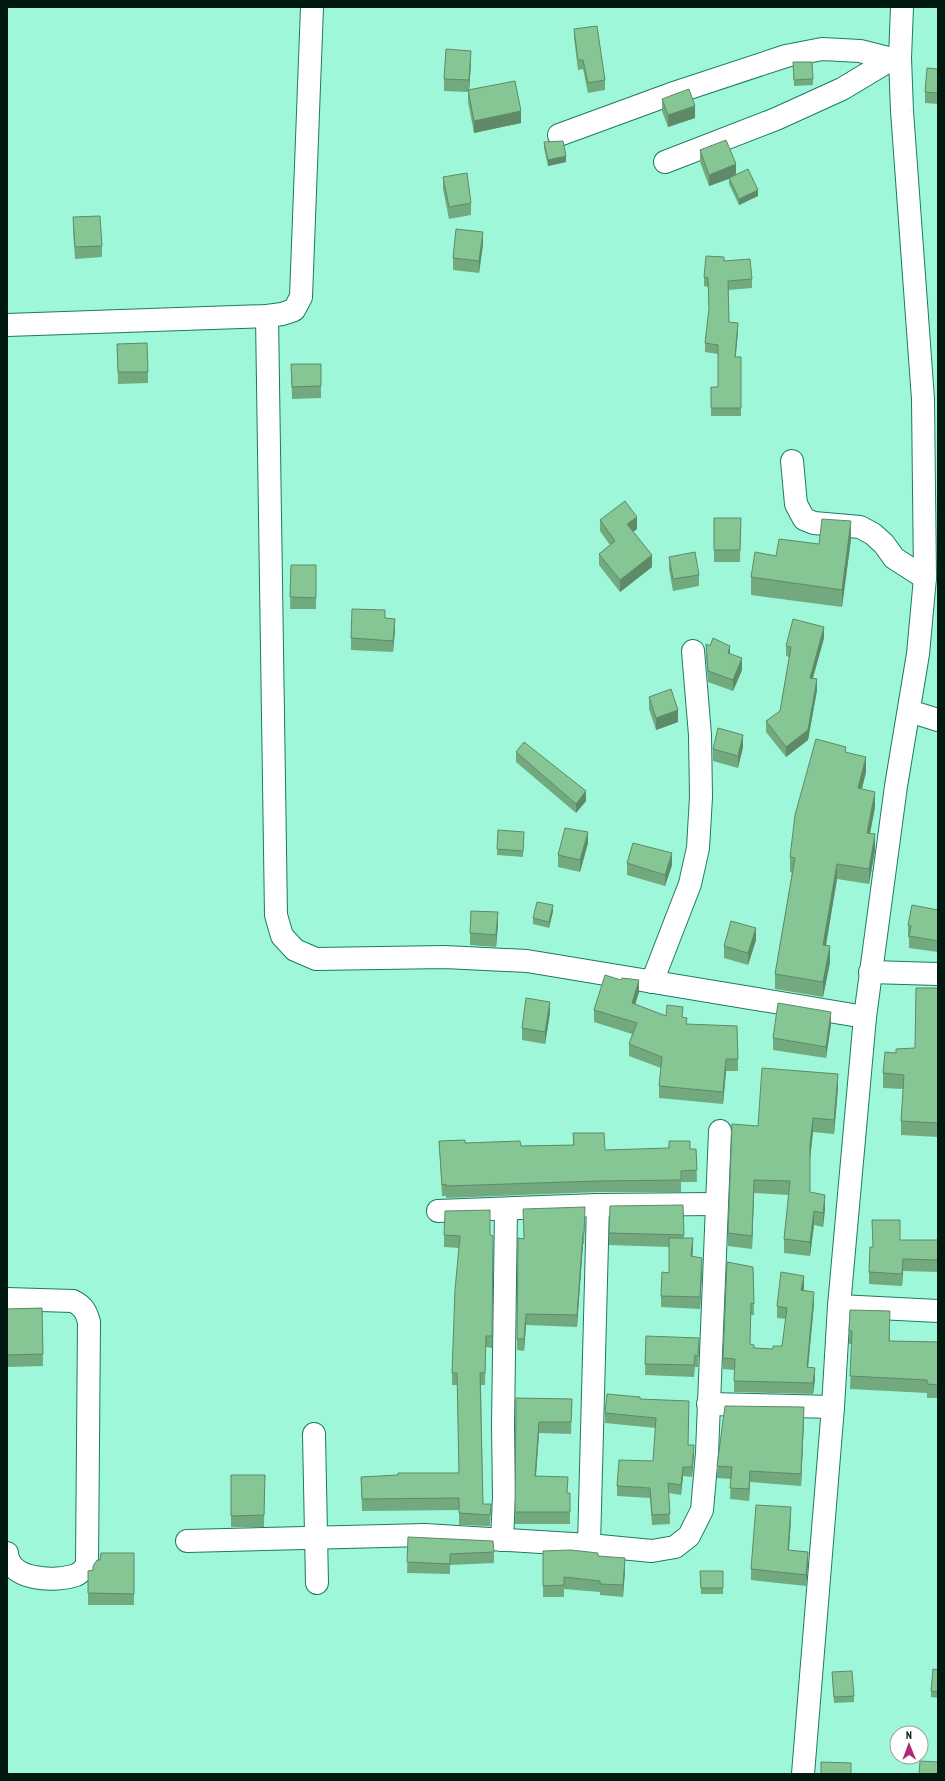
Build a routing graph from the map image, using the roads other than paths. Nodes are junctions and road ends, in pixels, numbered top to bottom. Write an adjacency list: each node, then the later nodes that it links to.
1 (312, 7): 6 (street)
2 (902, 7): 3 (street)
3 (896, 58): 4 (street); 5 (street); 9 (street)
4 (559, 135)
5 (665, 162)
6 (267, 316): 7 (street); 15 (street)
7 (7, 325)
8 (792, 461): 9 (street)
9 (926, 578): 11 (street)
10 (693, 651): 15 (street)
11 (909, 711): 12 (street); 13 (street)
12 (938, 720)
13 (870, 972): 14 (street); 16 (street)
14 (938, 974)
15 (652, 982): 16 (street)
16 (865, 1017): 23 (street)
17 (720, 1130): 18 (street)
18 (716, 1204): 19 (street); 25 (street)
19 (598, 1205): 20 (street); 31 (street)
20 (506, 1209): 21 (street); 29 (street)
21 (438, 1211)
22 (7, 1299): 32 (street)
23 (839, 1306): 24 (street); 26 (street)
24 (938, 1312)
25 (708, 1404): 26 (street); 31 (street)
26 (832, 1407): 34 (street)
27 (314, 1434): 28 (street)
28 (316, 1537): 29 (street); 30 (street); 33 (street)
29 (502, 1540): 31 (street)
30 (187, 1541)
31 (589, 1545)
32 (7, 1553)
33 (317, 1583)
34 (803, 1774)

